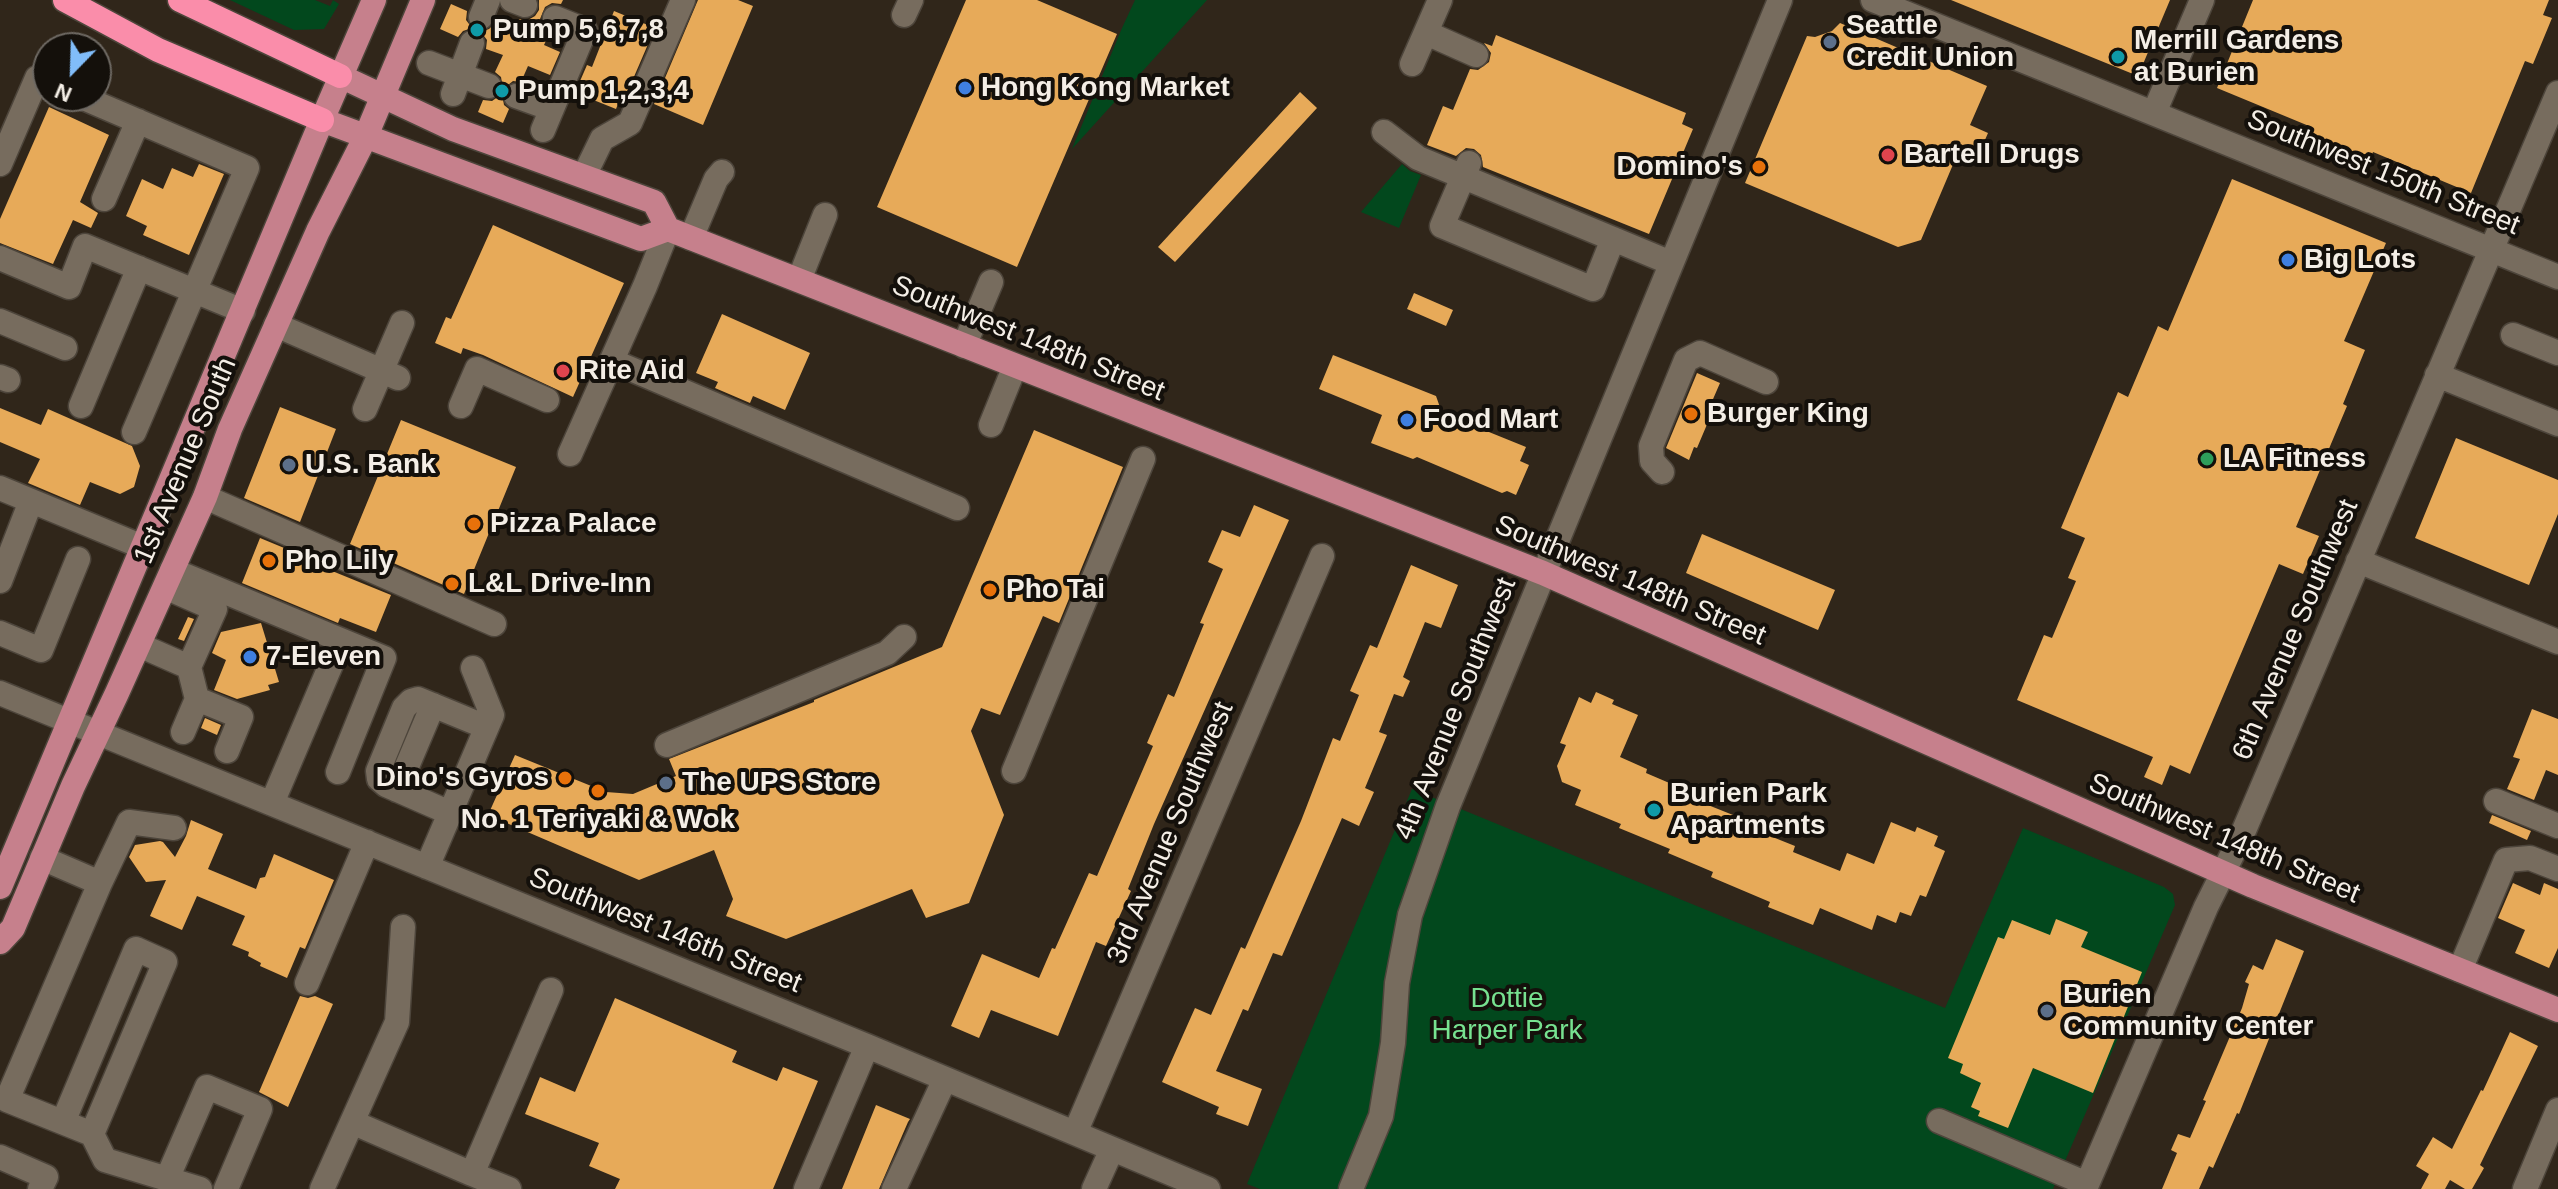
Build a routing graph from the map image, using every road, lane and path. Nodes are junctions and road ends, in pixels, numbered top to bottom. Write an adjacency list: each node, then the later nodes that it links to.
1 (65, 0): 25 (highway)
2 (180, 0): 16 (highway)
3 (374, 0): 16 (main road, 1st Avenue South)
4 (423, 0): 21 (main road, 1st Avenue South)
5 (683, 0): 32 (street)
6 (1440, 0): 15 (street)
7 (1450, 0): 13 (street)
8 (1780, 0): 39 (street, 4th Avenue Southwest)
9 (1873, 0): 24 (street, Southwest 150th Street)
10 (2202, 0): 24 (street)
11 (555, 18): 22 (street)
12 (472, 43): 17 (street)
13 (1476, 55)
14 (429, 63): 17 (street)
15 (1412, 64)
16 (340, 76): 21 (main road); 25 (main road, 1st Avenue South)
17 (456, 85): 18 (street)
18 (489, 86)
19 (32, 90): 29 (street)
20 (2558, 93): 37 (street, 6th Avenue Southwest)
21 (383, 95): 28 (main road, 1st Avenue South); 32 (main road)
22 (516, 96)
23 (112, 110): 26 (street)
24 (2154, 113): 37 (street, Southwest 150th Street)
25 (322, 120): 28 (main road); 45 (main road, 1st Avenue South)
26 (138, 121): 33 (street); 44 (street)
27 (1384, 132): 30 (street)
28 (366, 136): 35 (main road); 48 (main road, 1st Avenue South)
29 (0, 164)
30 (1466, 169): 36 (street); 36 (street)
31 (722, 172): 35 (street)
32 (584, 176): 35 (main road)
33 (104, 199)
34 (825, 215): 42 (street)
35 (680, 233): 42 (main road, Southwest 148th Street); 53 (street)
36 (1613, 239): 39 (street)
37 (2492, 249): 41 (street, Southwest 150th Street); 56 (street, 6th Avenue Southwest)
38 (0, 258): 40 (street)
39 (1671, 263): 76 (street, 4th Avenue Southwest)
40 (139, 268): 44 (street); 58 (street)
41 (2558, 277)
42 (799, 280): 50 (main road, Southwest 148th Street)
43 (991, 282): 50 (street)
44 (194, 291): 45 (street); 64 (street)
45 (243, 311): 72 (main road, 1st Avenue South)
46 (0, 321): 51 (street)
47 (402, 323): 55 (street)
48 (276, 325): 55 (street); 69 (main road, 1st Avenue South)
49 (2513, 335): 52 (street)
50 (964, 346): 54 (main road, Southwest 148th Street)
51 (65, 348)
52 (2558, 353)
53 (612, 361): 61 (street); 71 (street)
54 (1015, 366): 63 (street); 76 (main road, Southwest 148th Street)
55 (389, 375): 60 (street)
56 (2437, 375): 62 (street); 75 (street, 6th Avenue Southwest)
57 (1766, 382): 67 (street)
58 (81, 406)
59 (461, 406): 61 (street)
60 (365, 409)
61 (587, 417): 65 (street)
62 (2558, 424)
63 (991, 425)
64 (134, 432)
65 (570, 454)
66 (1143, 459): 95 (street)
67 (1662, 472)
68 (0, 488): 70 (street)
69 (205, 497): 77 (main road, 1st Avenue South); 79 (street)
70 (31, 501): 72 (street); 78 (street)
71 (957, 508)
72 (143, 547): 89 (main road, 1st Avenue South)
73 (1322, 556): 121 (street, 3rd Avenue Southwest)
74 (78, 559): 80 (street)
75 (2358, 561): 83 (street); 106 (street, 6th Avenue Southwest)
76 (1543, 573): 106 (main road, Southwest 148th Street); 137 (street, 4th Avenue Southwest)
77 (168, 578): 82 (street); 84 (main road, 1st Avenue South); 85 (street)
78 (0, 581)
79 (494, 624)
80 (0, 633)
81 (904, 637): 93 (street)
82 (341, 641): 96 (street); 98 (street)
83 (2558, 642)
84 (139, 645): 85 (street); 92 (main road, 1st Avenue South)
85 (189, 667): 88 (street)
86 (473, 668): 90 (street)
87 (0, 693): 89 (street, Southwest 146th Street)
88 (197, 699): 91 (street); 94 (street)
89 (70, 720): 92 (street, Southwest 146th Street); 108 (main road, 1st Avenue South)
90 (486, 727): 99 (street); 99 (street)
91 (183, 732)
92 (99, 733): 98 (street, Southwest 146th Street); 103 (main road, 1st Avenue South)
93 (667, 745)
94 (227, 751)
95 (1014, 771)
96 (338, 772)
97 (2496, 801): 100 (street)
98 (272, 803): 102 (street, Southwest 146th Street)
99 (450, 813): 104 (street)
100 (2558, 826)
101 (174, 828): 107 (street)
102 (367, 842): 104 (street, Southwest 146th Street); 112 (street)
103 (42, 858): 107 (street); 110 (main road, 1st Avenue South)
104 (427, 867): 115 (street, Southwest 146th Street)
105 (2558, 869): 111 (street)
106 (2223, 872): 111 (main road, Southwest 148th Street); 127 (street, 6th Avenue Southwest)
107 (100, 883): 119 (street)
108 (0, 887)
109 (403, 927): 120 (street)
110 (0, 942)
111 (2460, 970): 114 (main road, Southwest 148th Street)
112 (307, 983)
113 (551, 990): 125 (street)
114 (2558, 1010)
115 (867, 1046): 116 (street, Southwest 146th Street); 134 (street)
116 (945, 1079): 121 (street, Southwest 146th Street); 135 (street)
117 (2558, 1110): 138 (street)
118 (1939, 1121): 127 (street)
119 (63, 1122): 122 (street); 122 (street)
120 (352, 1122): 125 (street); 132 (street)
121 (1075, 1133): 123 (street, Southwest 146th Street)
122 (92, 1134): 126 (street)
123 (1112, 1149): 128 (street, Southwest 146th Street); 136 (street)
124 (0, 1157): 129 (street)
125 (472, 1174): 133 (street)
126 (167, 1179): 130 (street); 131 (street)
127 (2086, 1187)
128 (1200, 1188)
129 (40, 1189)
130 (200, 1189)
131 (226, 1189)
132 (322, 1189)
133 (509, 1189)
134 (806, 1189)
135 (894, 1189)
136 (1094, 1189)
137 (1351, 1189)
138 (2525, 1189)

